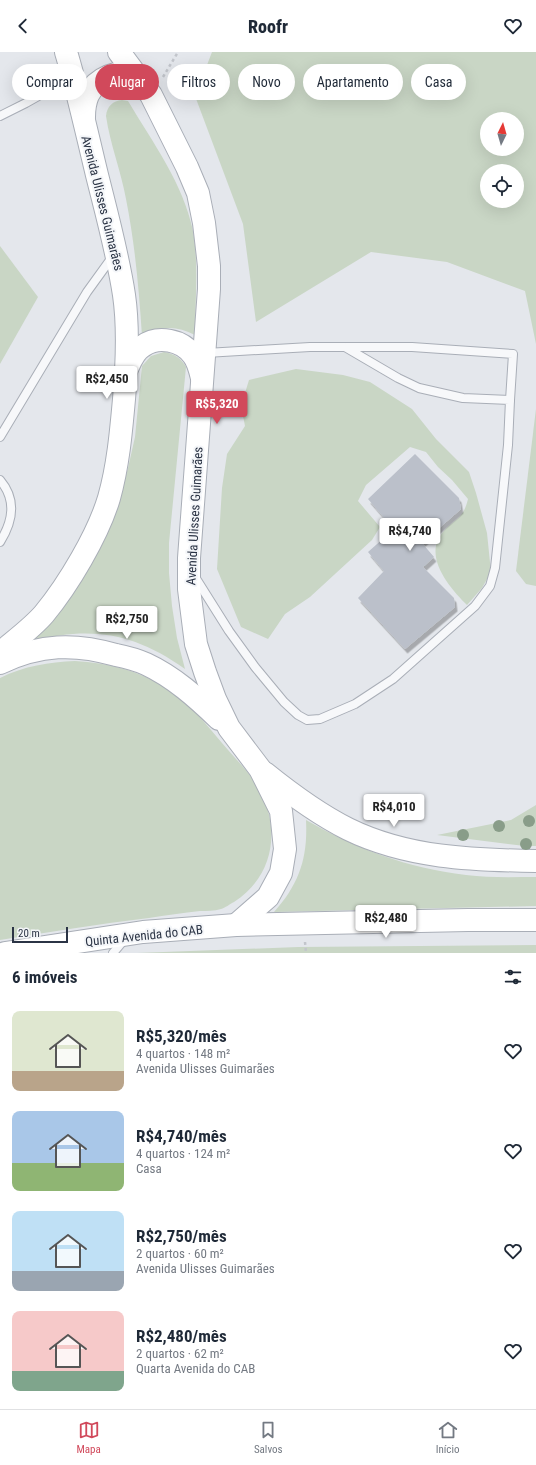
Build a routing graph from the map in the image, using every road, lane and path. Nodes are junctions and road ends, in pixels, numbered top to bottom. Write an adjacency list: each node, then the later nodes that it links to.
1 (66, 52): 4 (main road, Avenida Ulisses Guimarães)
2 (119, 52): 5 (main road, Avenida Ulisses Guimarães)
3 (178, 52): 6 (path)
4 (70, 64)
5 (128, 64)
6 (159, 82)
7 (95, 85): 12 (main road)
8 (31, 100): 11 (lane)
9 (78, 100): 12 (main road, Avenida Ulisses Guimarães)
10 (154, 100): 15 (main road, Avenida Ulisses Guimarães)
11 (0, 116)
12 (84, 124): 13 (main road, Avenida Ulisses Guimarães)
13 (116, 252): 16 (main road, Avenida Ulisses Guimarães); 19 (lane)
14 (345, 347): 15 (lane); 18 (lane); 18 (lane)
15 (205, 353): 17 (main road, Avenida Ulisses Guimarães)
16 (127, 369): 17 (main road); 23 (main road, Avenida Ulisses Guimarães)
17 (203, 383): 22 (main road, Avenida Ulisses Guimarães)
18 (510, 400): 22 (lane)
19 (0, 437)
20 (0, 480): 21 (lane)
21 (0, 542)
22 (189, 569): 25 (main road, Avenida Ulisses Guimarães)
23 (0, 653)
24 (0, 663): 25 (main road)
25 (229, 728): 26 (main road, Avenida Ulisses Guimarães)
26 (260, 769): 27 (main road); 29 (main road)
27 (536, 861)
28 (536, 920): 29 (main road, Quinta Avenida do CAB)
29 (236, 926): 30 (main road, Quinta Avenida do CAB)
30 (128, 934): 31 (main road, Quinta Avenida do CAB); 32 (lane)
31 (6, 953)
32 (113, 953)

